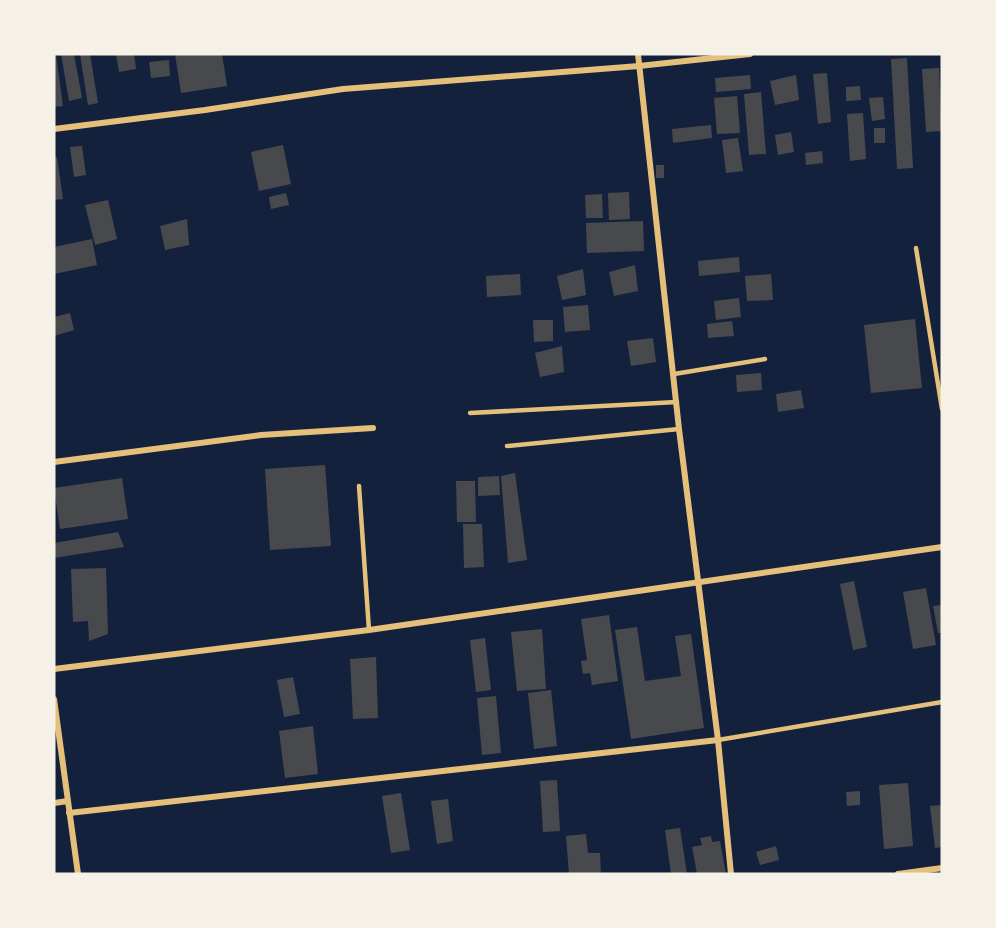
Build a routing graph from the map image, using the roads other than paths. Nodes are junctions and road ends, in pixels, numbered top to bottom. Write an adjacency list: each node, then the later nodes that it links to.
1 (638, 54): 3 (street)
2 (750, 54): 3 (street)
3 (639, 66): 4 (street); 7 (street)
4 (54, 129)
5 (916, 248): 9 (lane)
6 (765, 359): 7 (lane)
7 (674, 374): 8 (street)
8 (677, 402): 10 (lane); 12 (street)
9 (942, 409)
10 (470, 413)
11 (373, 428): 14 (street)
12 (680, 429): 13 (lane); 17 (street)
13 (507, 446)
14 (54, 462)
15 (359, 486): 18 (lane)
16 (942, 548): 17 (street)
17 (700, 581): 18 (street); 22 (street)
18 (369, 630): 19 (street)
19 (54, 669)
20 (54, 699): 23 (street)
21 (942, 702): 22 (lane)
22 (718, 740): 25 (street); 28 (street)
23 (68, 801): 24 (street); 25 (street)
24 (54, 803)
25 (69, 813): 27 (street)
26 (942, 868): 29 (street)
27 (78, 874)
28 (731, 874)
29 (898, 874)

